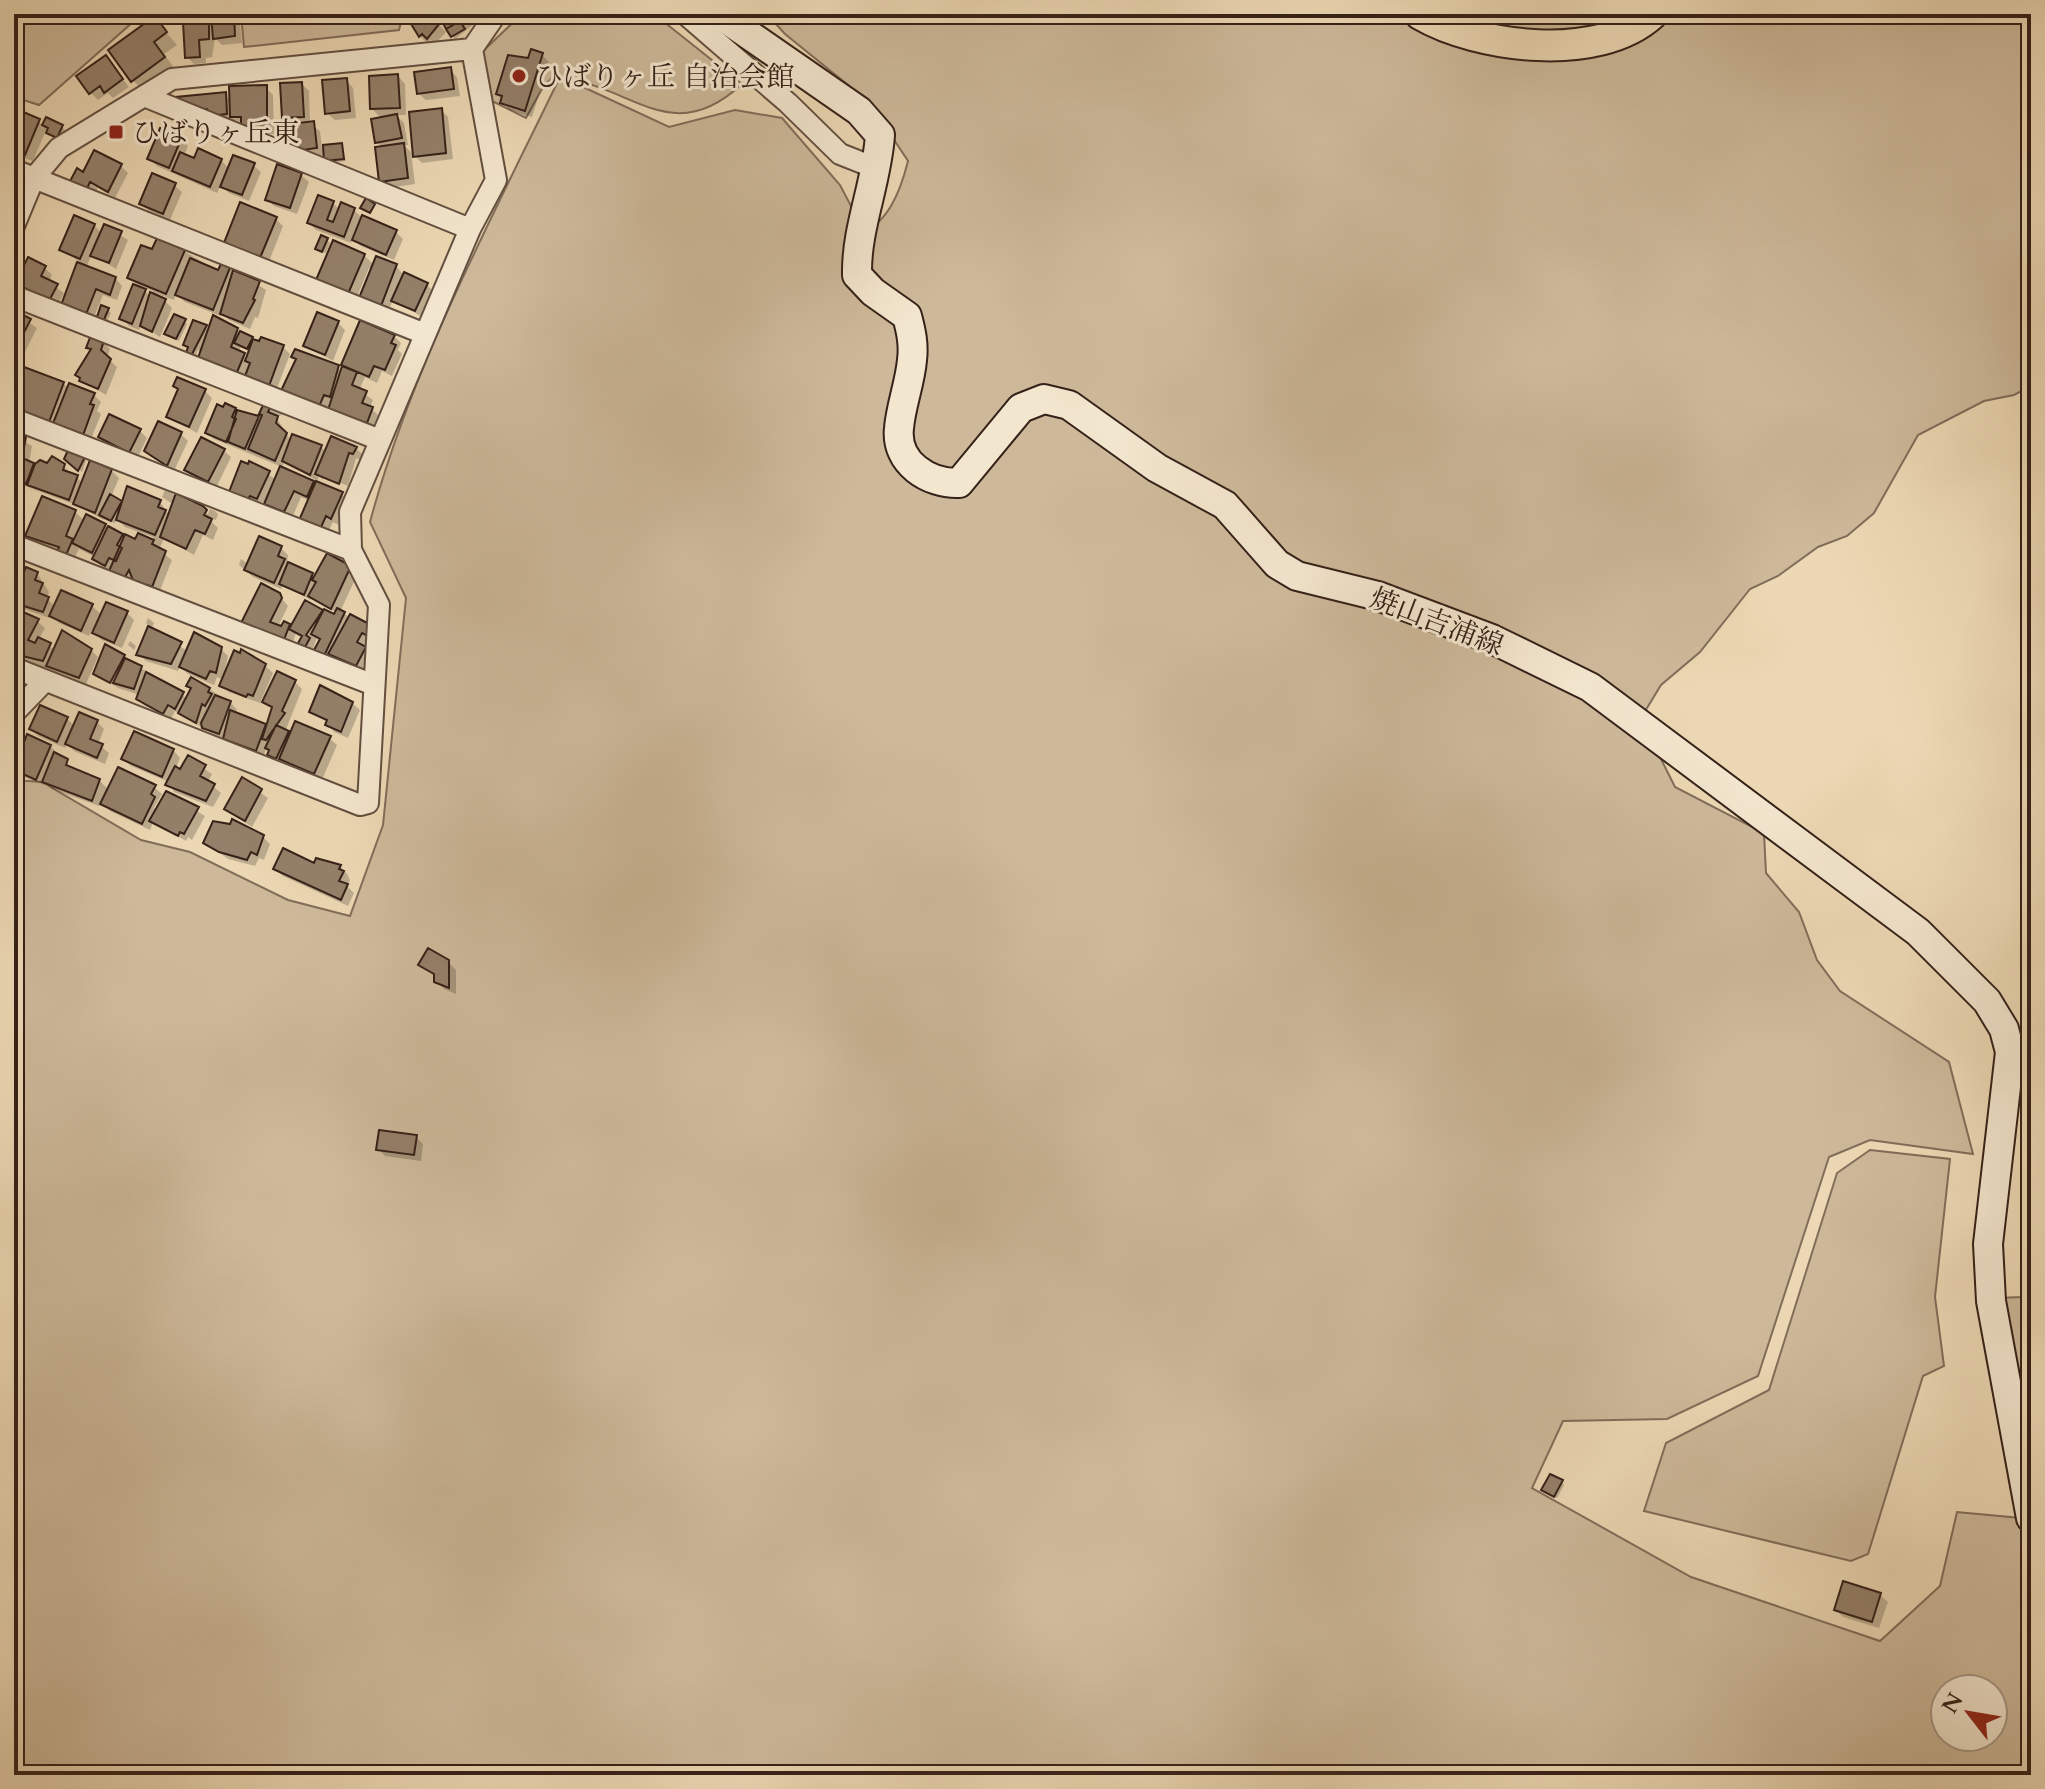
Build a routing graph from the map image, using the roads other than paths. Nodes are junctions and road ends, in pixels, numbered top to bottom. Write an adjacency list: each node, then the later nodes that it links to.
1 (496, 14): 6 (street)
2 (685, 14): 8 (street)
3 (719, 14): 8 (main road, 焼山吉浦線)
4 (1420, 14): 5 (main road)
5 (1652, 14)
6 (472, 49): 7 (street); 12 (street)
7 (144, 96): 10 (street); 12 (street)
8 (878, 169): 23 (main road, 焼山吉浦線)
9 (14, 170): 10 (street)
10 (34, 178): 11 (street); 14 (street)
11 (14, 226)
12 (470, 229): 14 (street)
13 (14, 296): 16 (street)
14 (425, 334): 16 (street)
15 (14, 419): 18 (street)
16 (380, 440): 18 (street)
17 (14, 545): 21 (street)
18 (351, 550): 21 (street)
19 (14, 668): 20 (street)
20 (45, 681): 21 (street); 22 (street)
21 (374, 685)
22 (14, 713)
23 (2031, 1518)

